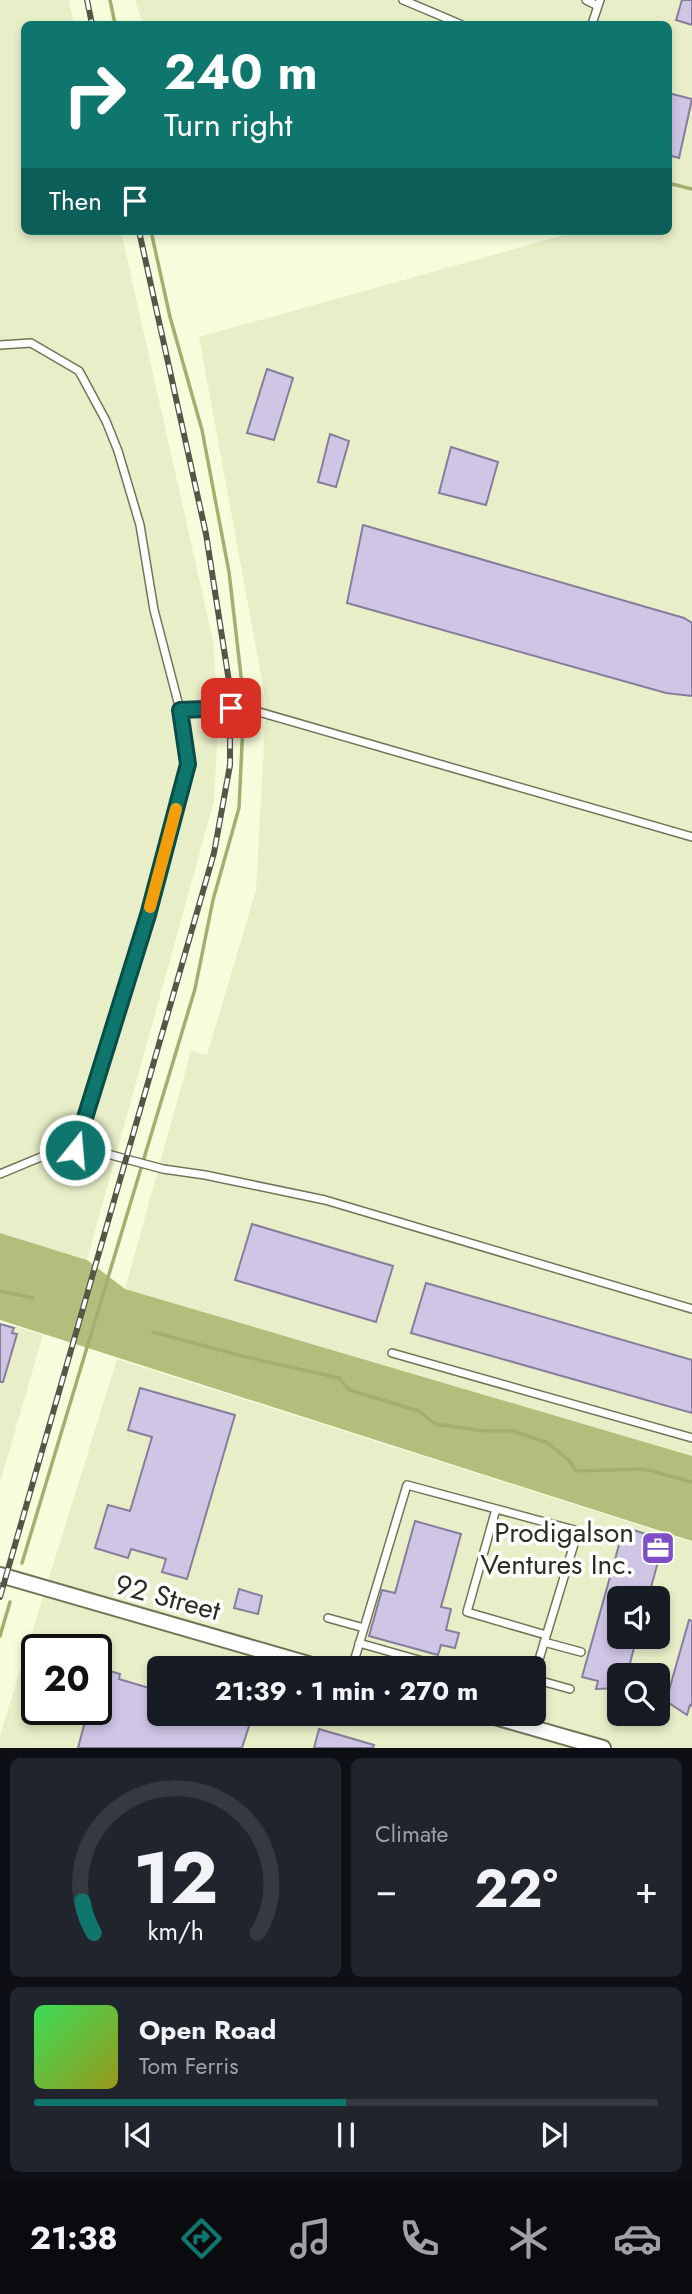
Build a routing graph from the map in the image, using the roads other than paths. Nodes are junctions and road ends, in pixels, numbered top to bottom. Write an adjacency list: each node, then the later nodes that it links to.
1 (402, 0): 4 (lane)
2 (586, 0): 3 (lane)
3 (599, 3): 5 (lane)
4 (453, 21)
5 (598, 21)
6 (0, 345): 7 (lane)
7 (180, 710): 8 (lane); 9 (lane)
8 (692, 837)
9 (75, 1150): 10 (lane); 11 (lane)
10 (0, 1174)
11 (692, 1309)
12 (392, 1353): 13 (lane)
13 (692, 1438)
14 (496, 1509): 17 (lane); 18 (lane); 18 (lane)
15 (0, 1575): 21 (street, 92 Street)
16 (328, 1618): 17 (lane)
17 (364, 1628): 19 (lane)
18 (545, 1639): 20 (lane); 24 (lane)
19 (359, 1643): 22 (lane); 23 (lane)
20 (581, 1652)
21 (280, 1656)
22 (355, 1656)
23 (405, 1656)
24 (540, 1656)
25 (546, 1682): 26 (lane)
26 (570, 1689)
27 (541, 1726): 28 (street)
28 (603, 1748)

